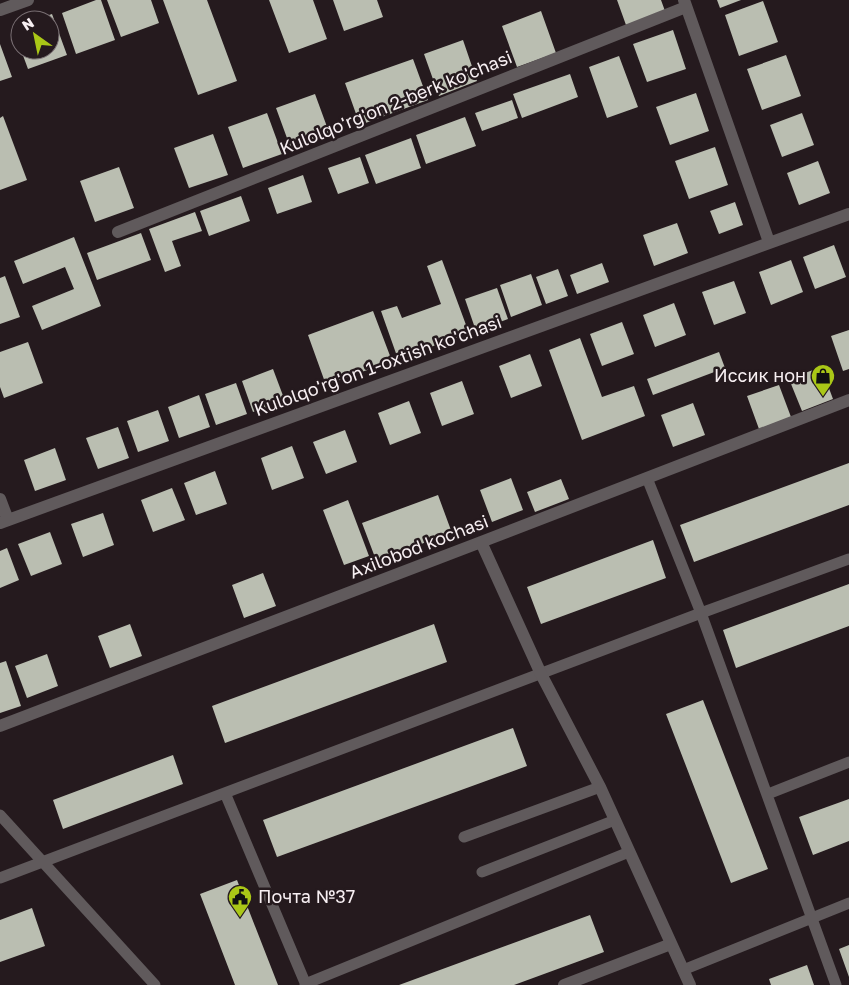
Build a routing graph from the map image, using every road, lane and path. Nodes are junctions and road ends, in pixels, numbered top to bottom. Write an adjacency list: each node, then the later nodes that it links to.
1 (28, 0): 3 (street)
2 (685, 4): 5 (street, Kulolqo'rg'on 2-berk ko'chasi); 6 (street)
3 (0, 10)
4 (849, 214): 6 (street, Kulolqo'rg'on 1-oxtish ko'chasi)
5 (118, 232)
6 (769, 242): 10 (street, Kulolqo'rg'on 1-oxtish ko'chasi)
7 (849, 400): 8 (street, Axilobod kochasi)
8 (647, 478): 11 (street, Axilobod kochasi); 13 (lane)
9 (0, 499): 10 (street)
10 (4, 522)
11 (481, 542): 14 (street); 15 (street, Axilobod kochasi)
12 (849, 559): 13 (lane)
13 (701, 613): 14 (lane); 19 (lane)
14 (541, 674): 17 (street); 18 (lane)
15 (0, 726)
16 (849, 762): 19 (lane)
17 (600, 787): 21 (street); 22 (lane)
18 (224, 793): 24 (lane); 31 (lane)
19 (768, 794): 28 (lane)
20 (0, 815): 24 (lane)
21 (615, 820): 23 (street); 25 (lane)
22 (464, 837)
23 (630, 852): 29 (street); 31 (lane)
24 (44, 862): 26 (lane); 32 (lane)
25 (482, 872)
26 (0, 878)
27 (849, 903): 28 (lane)
28 (811, 917): 30 (lane); 35 (lane)
29 (671, 944): 30 (street); 33 (street)
30 (683, 970): 34 (street)
31 (306, 984)
32 (155, 985)
33 (564, 985)
34 (690, 985)
35 (836, 985)

